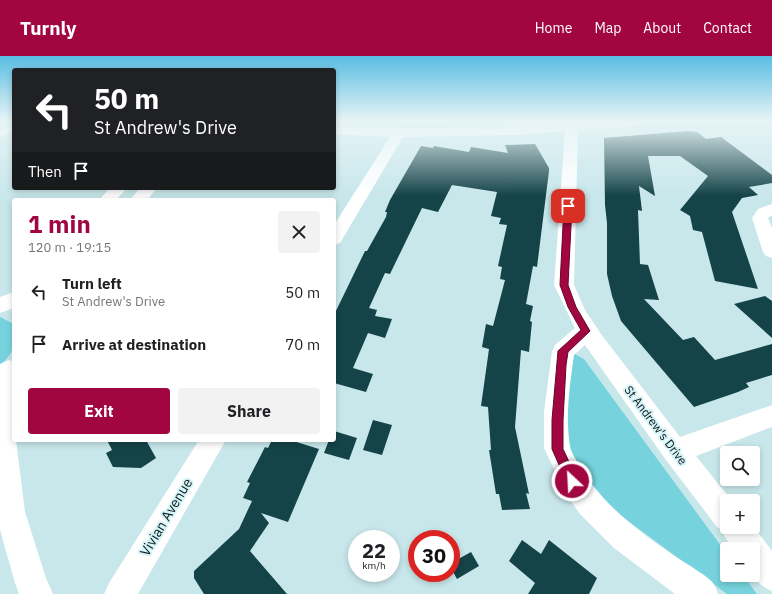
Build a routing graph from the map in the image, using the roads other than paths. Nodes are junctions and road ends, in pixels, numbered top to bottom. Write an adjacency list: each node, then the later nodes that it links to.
1 (390, 146): 8 (street)
2 (571, 146): 13 (street, St Andrew's Drive)
3 (117, 190): 5 (street)
4 (147, 190): 6 (main road)
5 (109, 198)
6 (140, 198)
7 (772, 209): 9 (street)
8 (336, 236)
9 (772, 252)
10 (12, 301): 11 (main road)
11 (0, 306): 12 (main road)
12 (12, 309)
13 (586, 331): 18 (street, St Andrew's Drive); 26 (street)
14 (8, 370): 16 (main road)
15 (772, 416): 18 (street)
16 (1, 429): 24 (main road)
17 (212, 442): 25 (street, Vivian Avenue)
18 (675, 451): 19 (street, St Andrew's Drive)
19 (720, 508)
20 (739, 534): 21 (street)
21 (746, 542)
22 (760, 560): 23 (street)
23 (772, 575)
24 (36, 594)
25 (120, 594)
26 (702, 594)

